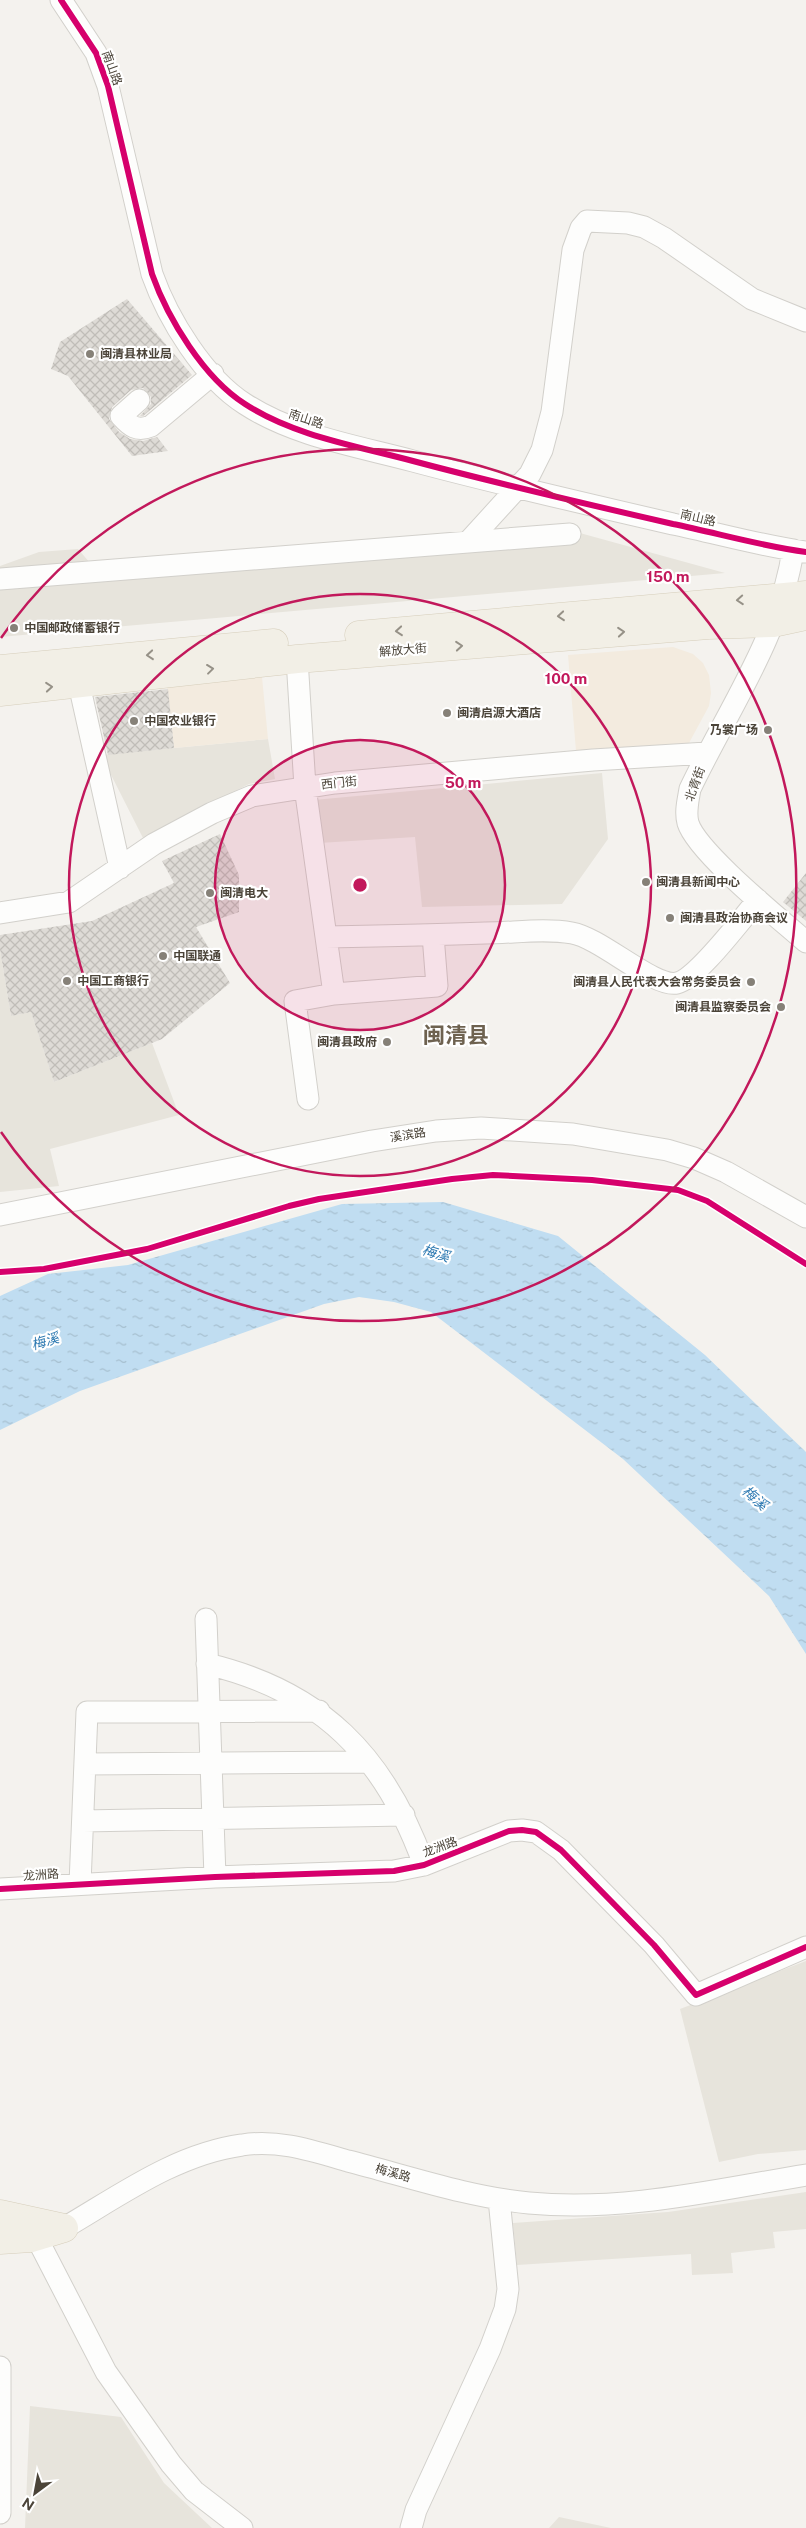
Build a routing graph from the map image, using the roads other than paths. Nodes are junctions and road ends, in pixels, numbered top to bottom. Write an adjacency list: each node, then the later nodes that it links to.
1 (61, 0): 3 (street, 南山路)
2 (806, 321): 5 (street)
3 (213, 374): 4 (street); 5 (street, 南山路)
4 (139, 400)
5 (514, 488): 7 (street); 8 (street, 南山路)
6 (570, 534): 7 (street)
7 (468, 542): 9 (street)
8 (799, 551): 10 (street, 北青街)
9 (0, 579)
10 (795, 596): 12 (street, 北青街); 14 (main road, 解放大街, one-way to 14)
11 (806, 616): 12 (main road, 解放大街)
12 (773, 623): 13 (main road, 解放大街, one-way to 12); 17 (street, 北青街)
13 (297, 659): 15 (main road, 解放大街, one-way to 13); 18 (street)
14 (0, 669)
15 (79, 684): 16 (main road, 解放大街, one-way to 15); 19 (street)
16 (0, 692)
17 (707, 753): 18 (street, 西门街); 20 (street, 北青街)
18 (304, 787): 19 (street, 西门街); 23 (street)
19 (120, 868): 21 (street, 西门街)
20 (758, 900): 22 (street); 24 (street, 北青街)
21 (0, 913)
22 (433, 935): 23 (street); 25 (street)
23 (326, 937): 25 (street)
24 (806, 942)
25 (334, 994): 26 (street)
26 (308, 1099)
27 (0, 1215): 28 (street, 溪滨路)
28 (806, 1217)
29 (206, 1619): 30 (street)
30 (207, 1664): 31 (street); 32 (street)
31 (208, 1711): 32 (street); 34 (street); 35 (street)
32 (319, 1711): 33 (street)
33 (368, 1762): 34 (street); 36 (street)
34 (210, 1763): 35 (street); 37 (street)
35 (85, 1764): 38 (street)
36 (404, 1815): 37 (street); 39 (street)
37 (212, 1818): 38 (street); 40 (street)
38 (83, 1821): 41 (street)
39 (424, 1865): 40 (street, 龙洲路); 43 (street, 龙洲路)
40 (215, 1877): 41 (street, 龙洲路)
41 (80, 1884): 42 (street, 龙洲路)
42 (0, 1889)
43 (806, 1947)
44 (806, 2175): 45 (street, 梅溪路)
45 (499, 2199): 48 (street, 梅溪路); 53 (street)
46 (0, 2214): 47 (main road)
47 (31, 2228): 48 (main road); 49 (main road); 52 (street)
48 (64, 2228)
49 (0, 2240)
50 (0, 2367): 51 (street)
51 (0, 2513)
52 (242, 2528)
53 (411, 2528)

